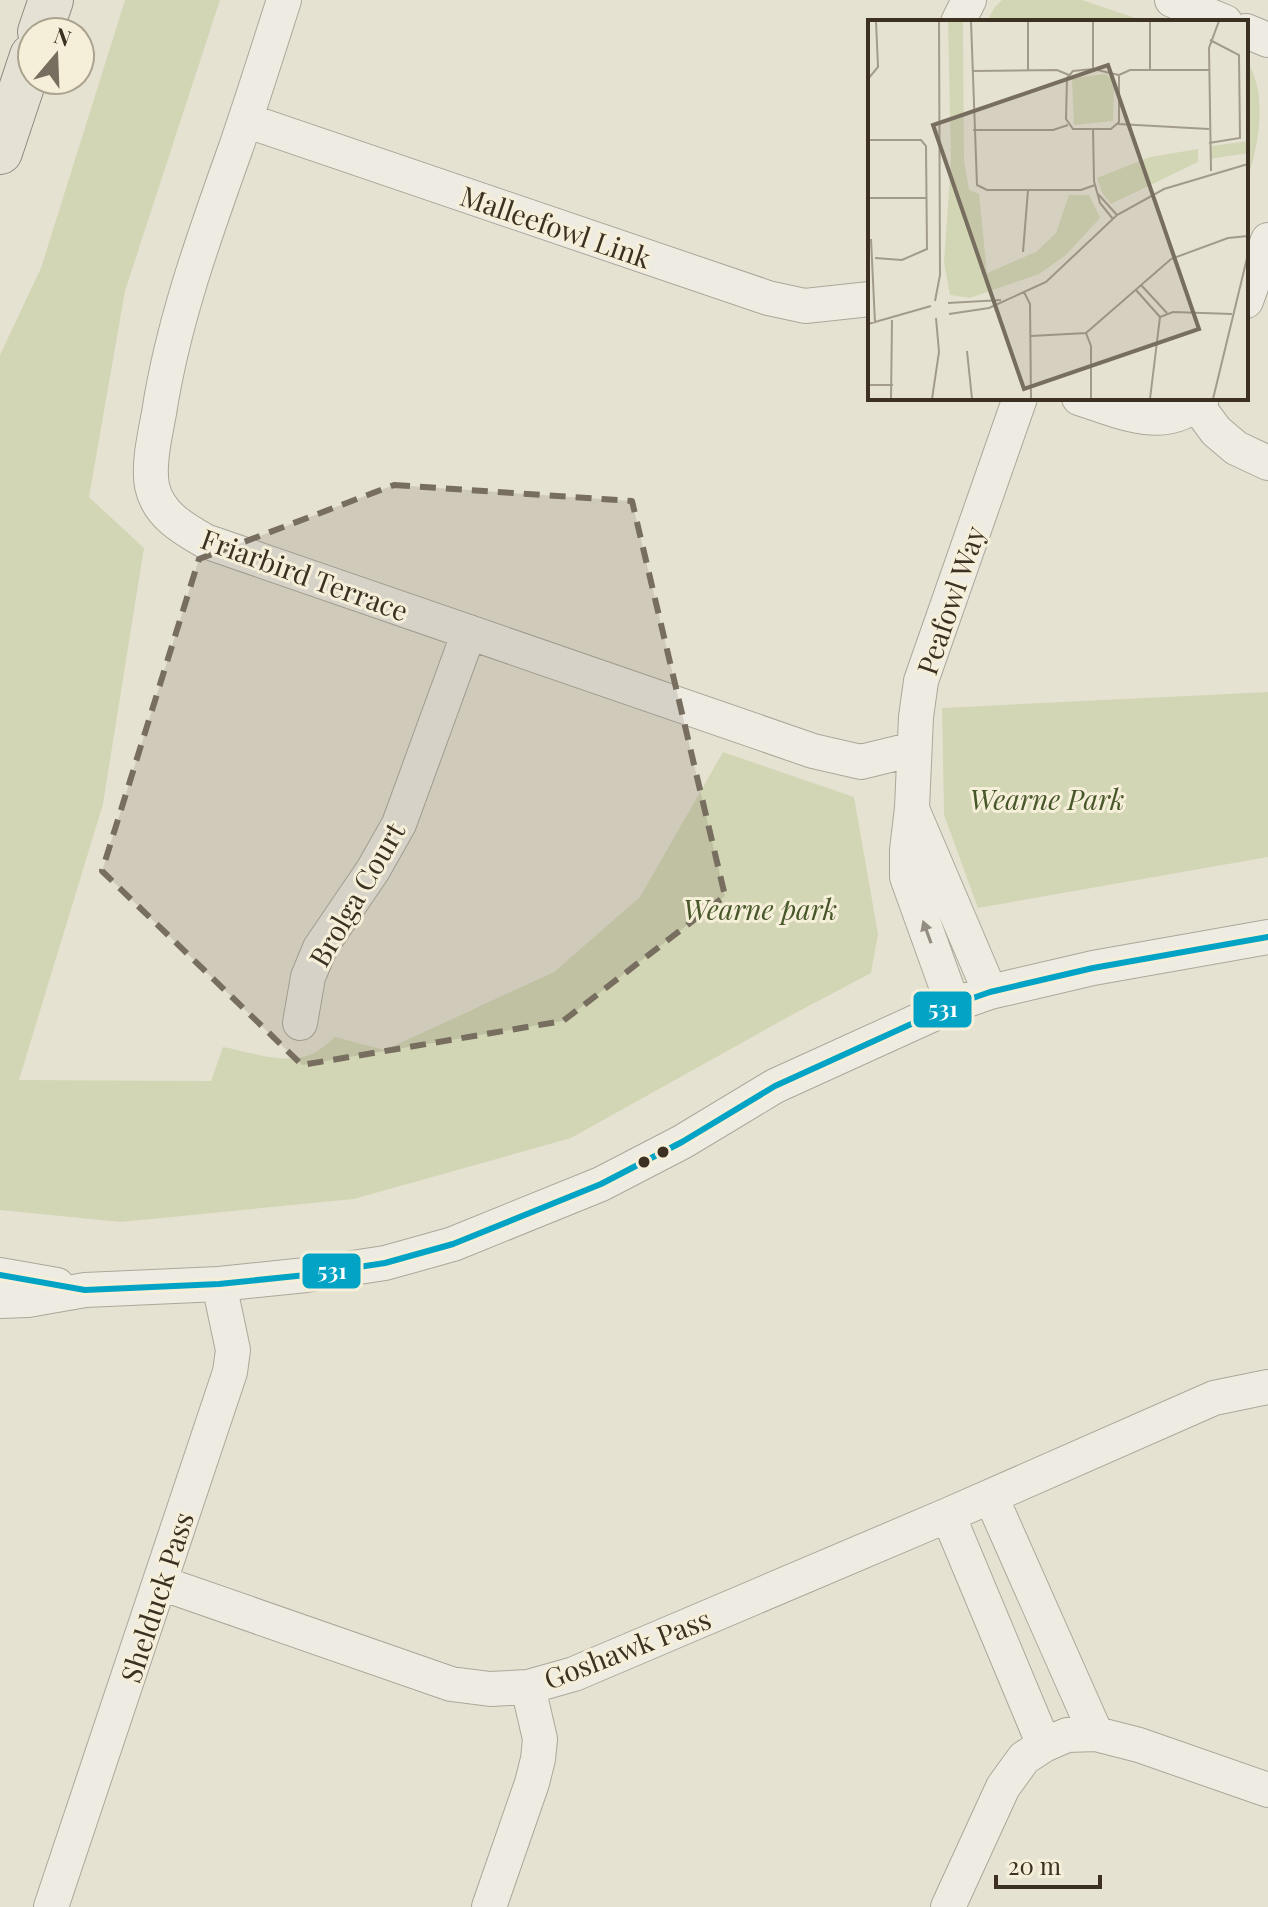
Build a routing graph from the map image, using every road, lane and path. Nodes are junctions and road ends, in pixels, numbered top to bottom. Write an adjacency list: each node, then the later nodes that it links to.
1 (284, 0): 9 (street, Friarbird Terrace)
2 (969, 0): 4 (street)
3 (1172, 0): 5 (street)
4 (959, 20)
5 (1220, 20)
6 (1248, 32): 7 (street)
7 (1268, 40)
8 (19, 96): 10 (main road)
9 (245, 120): 13 (street, Malleefowl Link); 18 (street, Friarbird Terrace)
10 (0, 152)
11 (1268, 240): 12 (street)
12 (1248, 295)
13 (868, 299)
14 (1019, 400): 19 (street, Peafowl Way)
15 (1085, 400): 16 (street)
16 (1199, 401): 17 (street)
17 (1268, 463)
18 (469, 632): 19 (street, Friarbird Terrace); 24 (street, Brolga Court)
19 (914, 749): 20 (street, Peafowl Way)
20 (912, 808): 22 (street, Peafowl Way); 23 (street, Peafowl Way, one-way to 20)
21 (1268, 937): 22 (street)
22 (990, 992): 23 (street)
23 (953, 1005): 26 (street)
24 (300, 1023)
25 (0, 1275): 27 (street)
26 (219, 1284): 27 (street); 32 (street, Shelduck Pass)
27 (85, 1290): 28 (street)
28 (0, 1301)
29 (1268, 1387): 30 (street, Goshawk Pass)
30 (991, 1497): 31 (street, Goshawk Pass); 34 (street)
31 (948, 1515): 33 (street, Goshawk Pass); 35 (street)
32 (161, 1583): 33 (street, Goshawk Pass); 37 (street, Shelduck Pass)
33 (528, 1687): 38 (street)
34 (1096, 1734): 35 (street); 36 (street)
35 (1044, 1745): 39 (street)
36 (1268, 1790)
37 (51, 1907)
38 (489, 1907)
39 (948, 1907)

